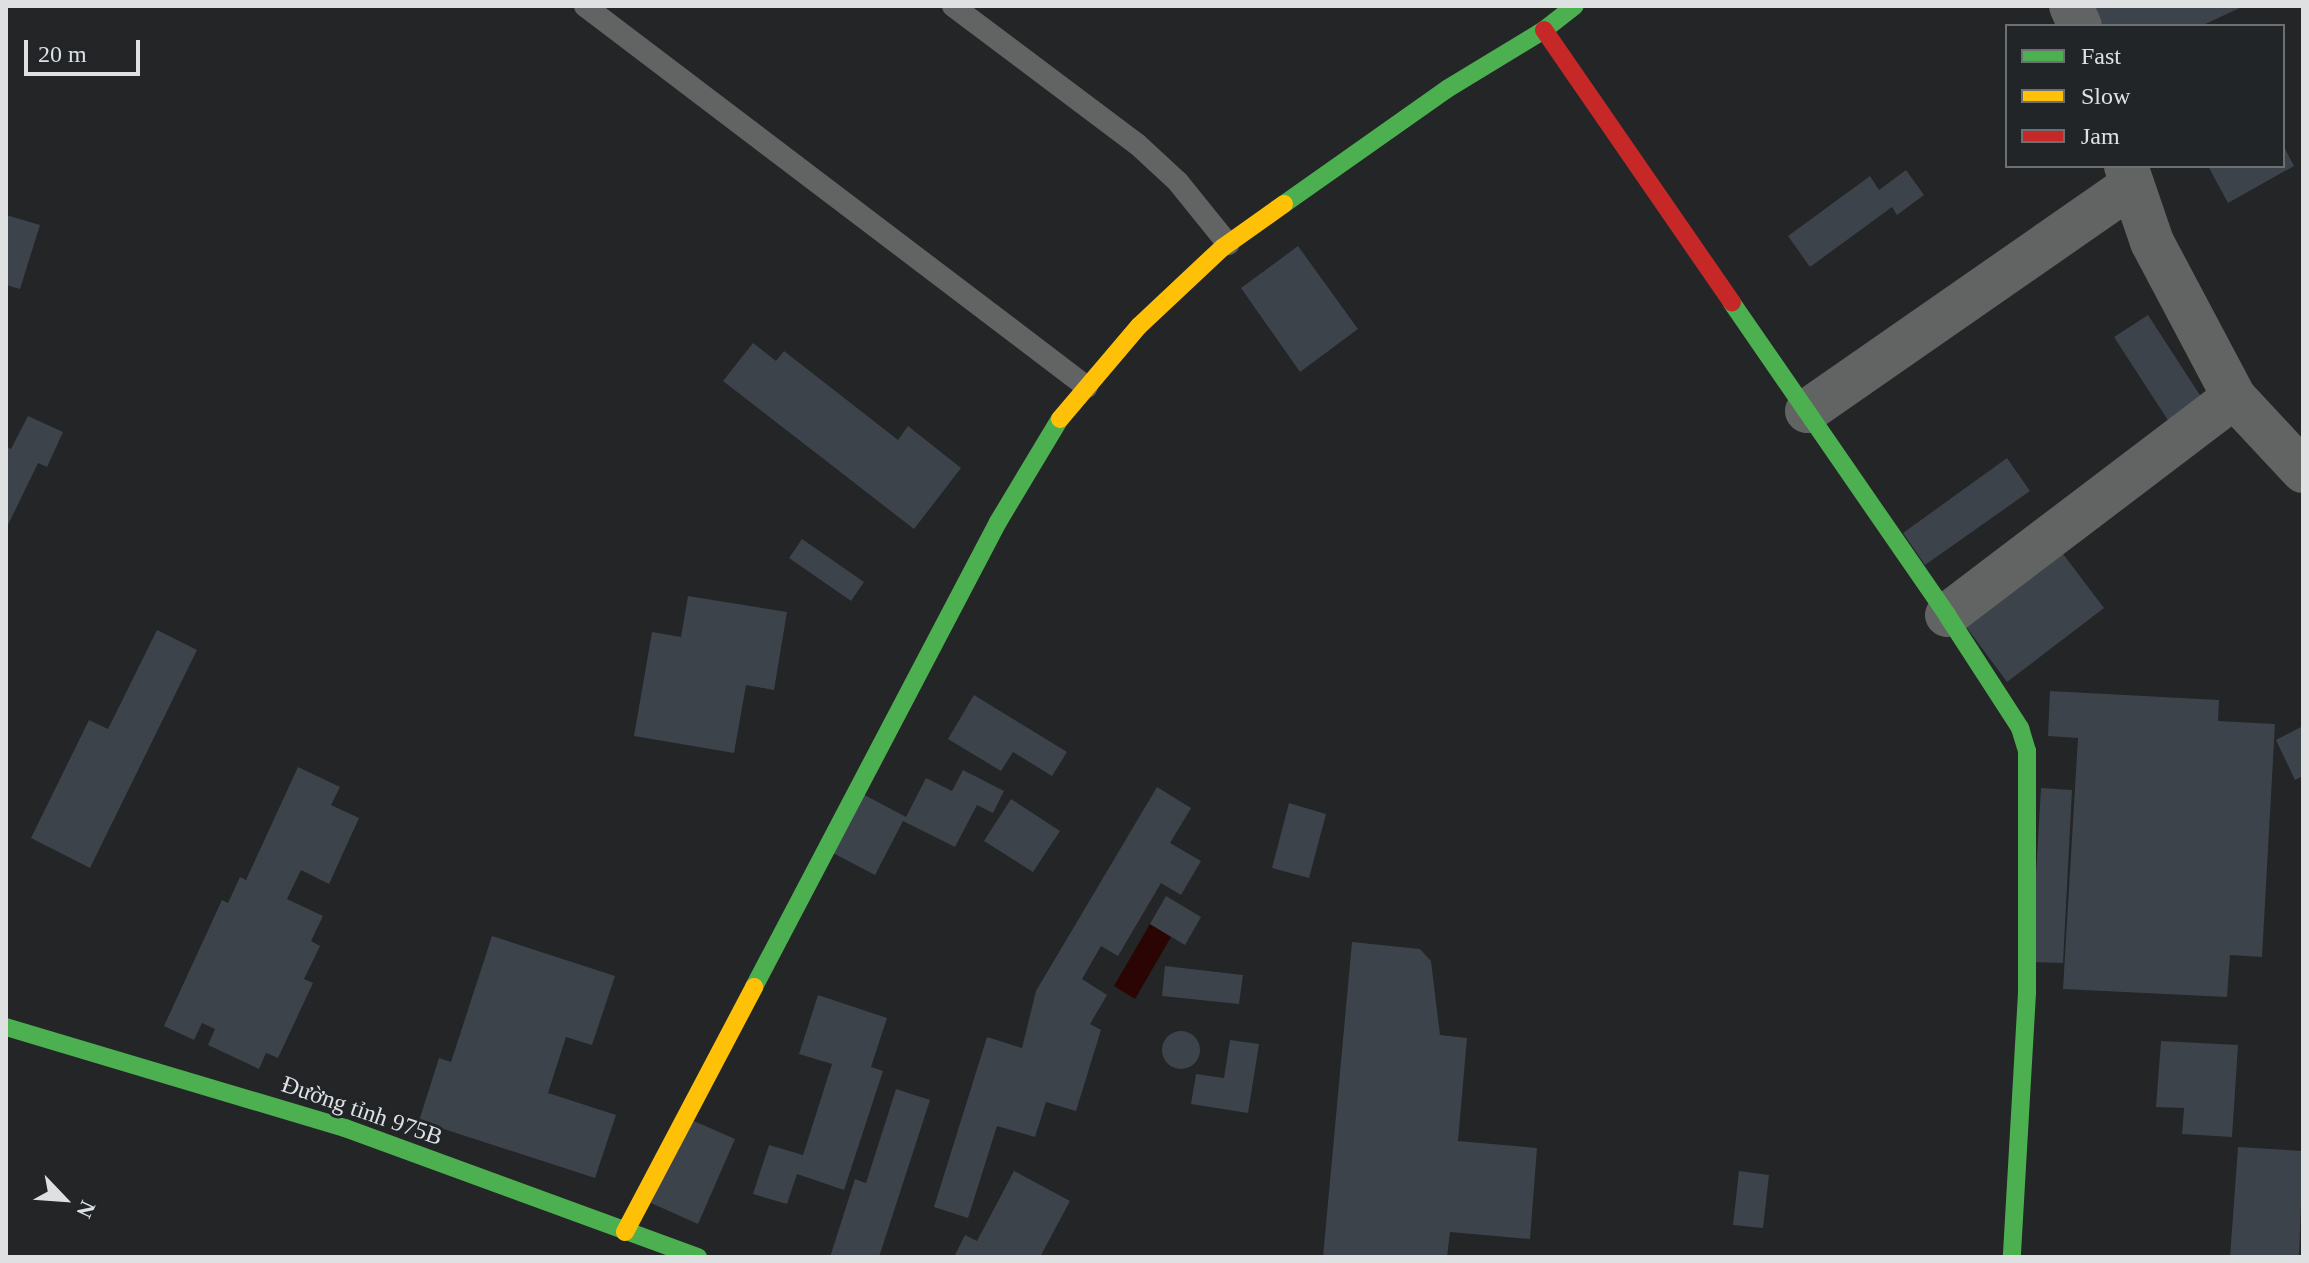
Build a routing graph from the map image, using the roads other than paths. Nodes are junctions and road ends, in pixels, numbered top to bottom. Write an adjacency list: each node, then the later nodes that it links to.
1 (585, 6): 7 (lane)
2 (953, 6): 6 (lane)
3 (1575, 6): 4 (street)
4 (1544, 30): 6 (street); 9 (street)
5 (2128, 176): 8 (street); 9 (street)
6 (1228, 244): 7 (street)
7 (1087, 387): 13 (street)
8 (2234, 397): 10 (street); 11 (street)
9 (1807, 411): 11 (street)
10 (2303, 471)
11 (1947, 615): 15 (street)
12 (6, 1027): 13 (street, Đường tỉnh 975B)
13 (625, 1232): 14 (street, Đường tỉnh 975B)
14 (698, 1257)
15 (2012, 1257)

